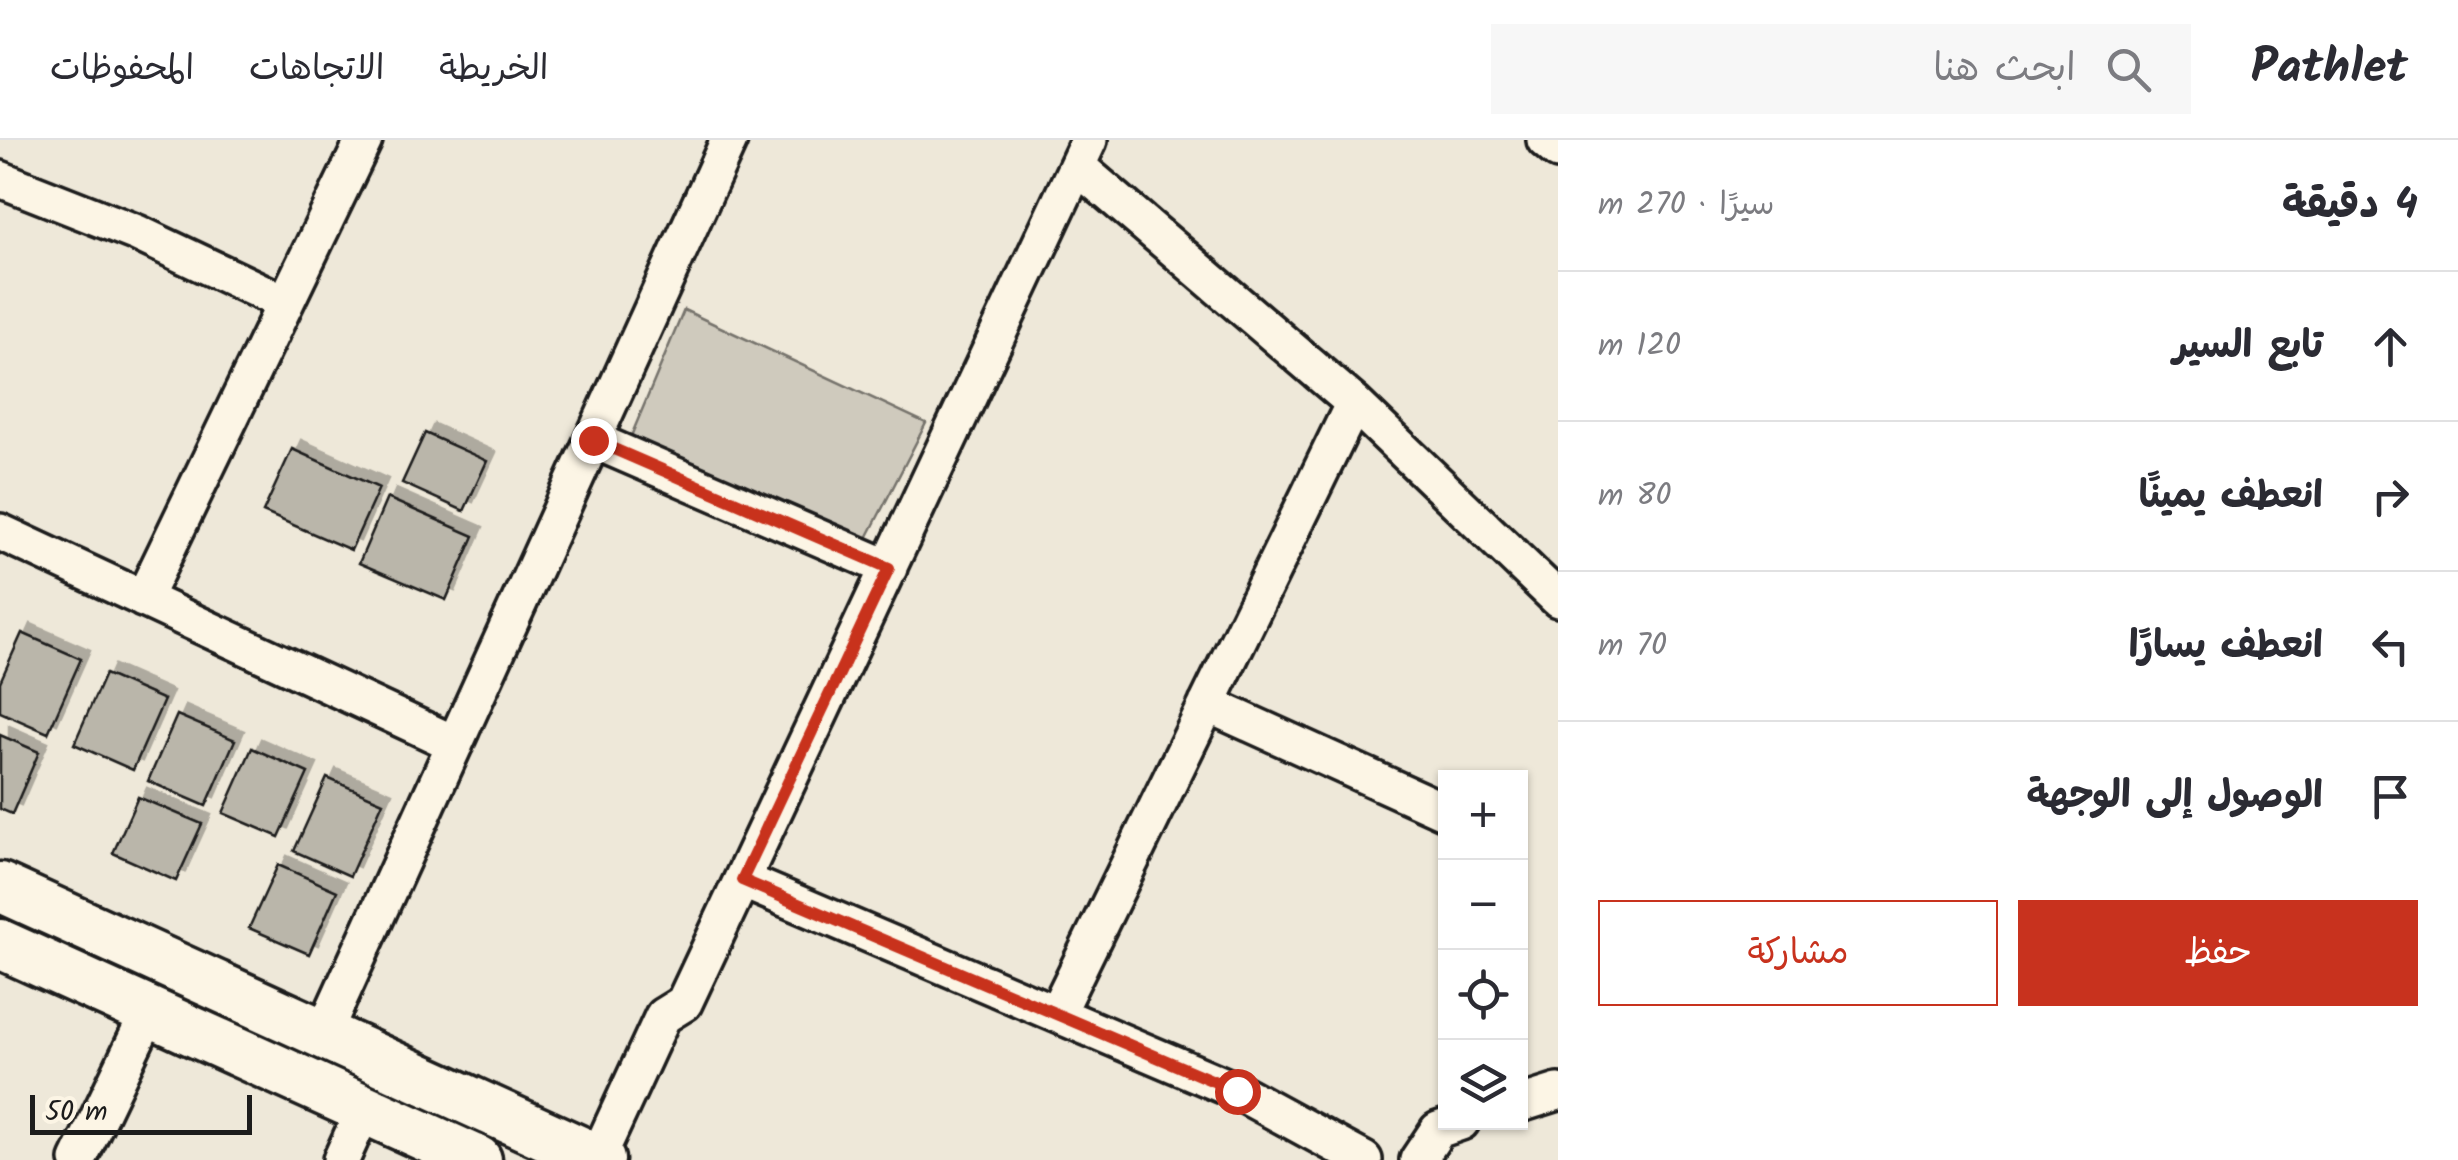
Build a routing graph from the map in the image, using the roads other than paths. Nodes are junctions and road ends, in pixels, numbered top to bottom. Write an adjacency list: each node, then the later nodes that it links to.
1 (364, 140): 7 (street)
2 (729, 140): 9 (street)
3 (1545, 140): 4 (street)
4 (1558, 151)
5 (1084, 153): 8 (street); 11 (street)
6 (0, 179): 7 (street)
7 (285, 303): 12 (street)
8 (1354, 404): 13 (street); 14 (street)
9 (593, 440): 11 (street); 15 (street)
10 (0, 532): 12 (street)
11 (889, 568): 17 (street)
12 (143, 598): 15 (street)
13 (1558, 599)
14 (1207, 704): 16 (street); 21 (street)
15 (455, 744): 22 (street)
16 (1438, 808)
17 (742, 880): 21 (street); 27 (street)
18 (0, 887): 22 (street)
19 (0, 944): 20 (street)
20 (149, 1012): 25 (street); 28 (street)
21 (1056, 1014): 31 (street)
22 (323, 1034): 27 (street)
23 (1558, 1092): 24 (street)
24 (1528, 1101)
25 (364, 1109): 29 (street); 30 (street)
26 (1438, 1130): 32 (street)
27 (599, 1159)
28 (78, 1160)
29 (341, 1160)
30 (477, 1160)
31 (1364, 1160)
32 (1418, 1160)

